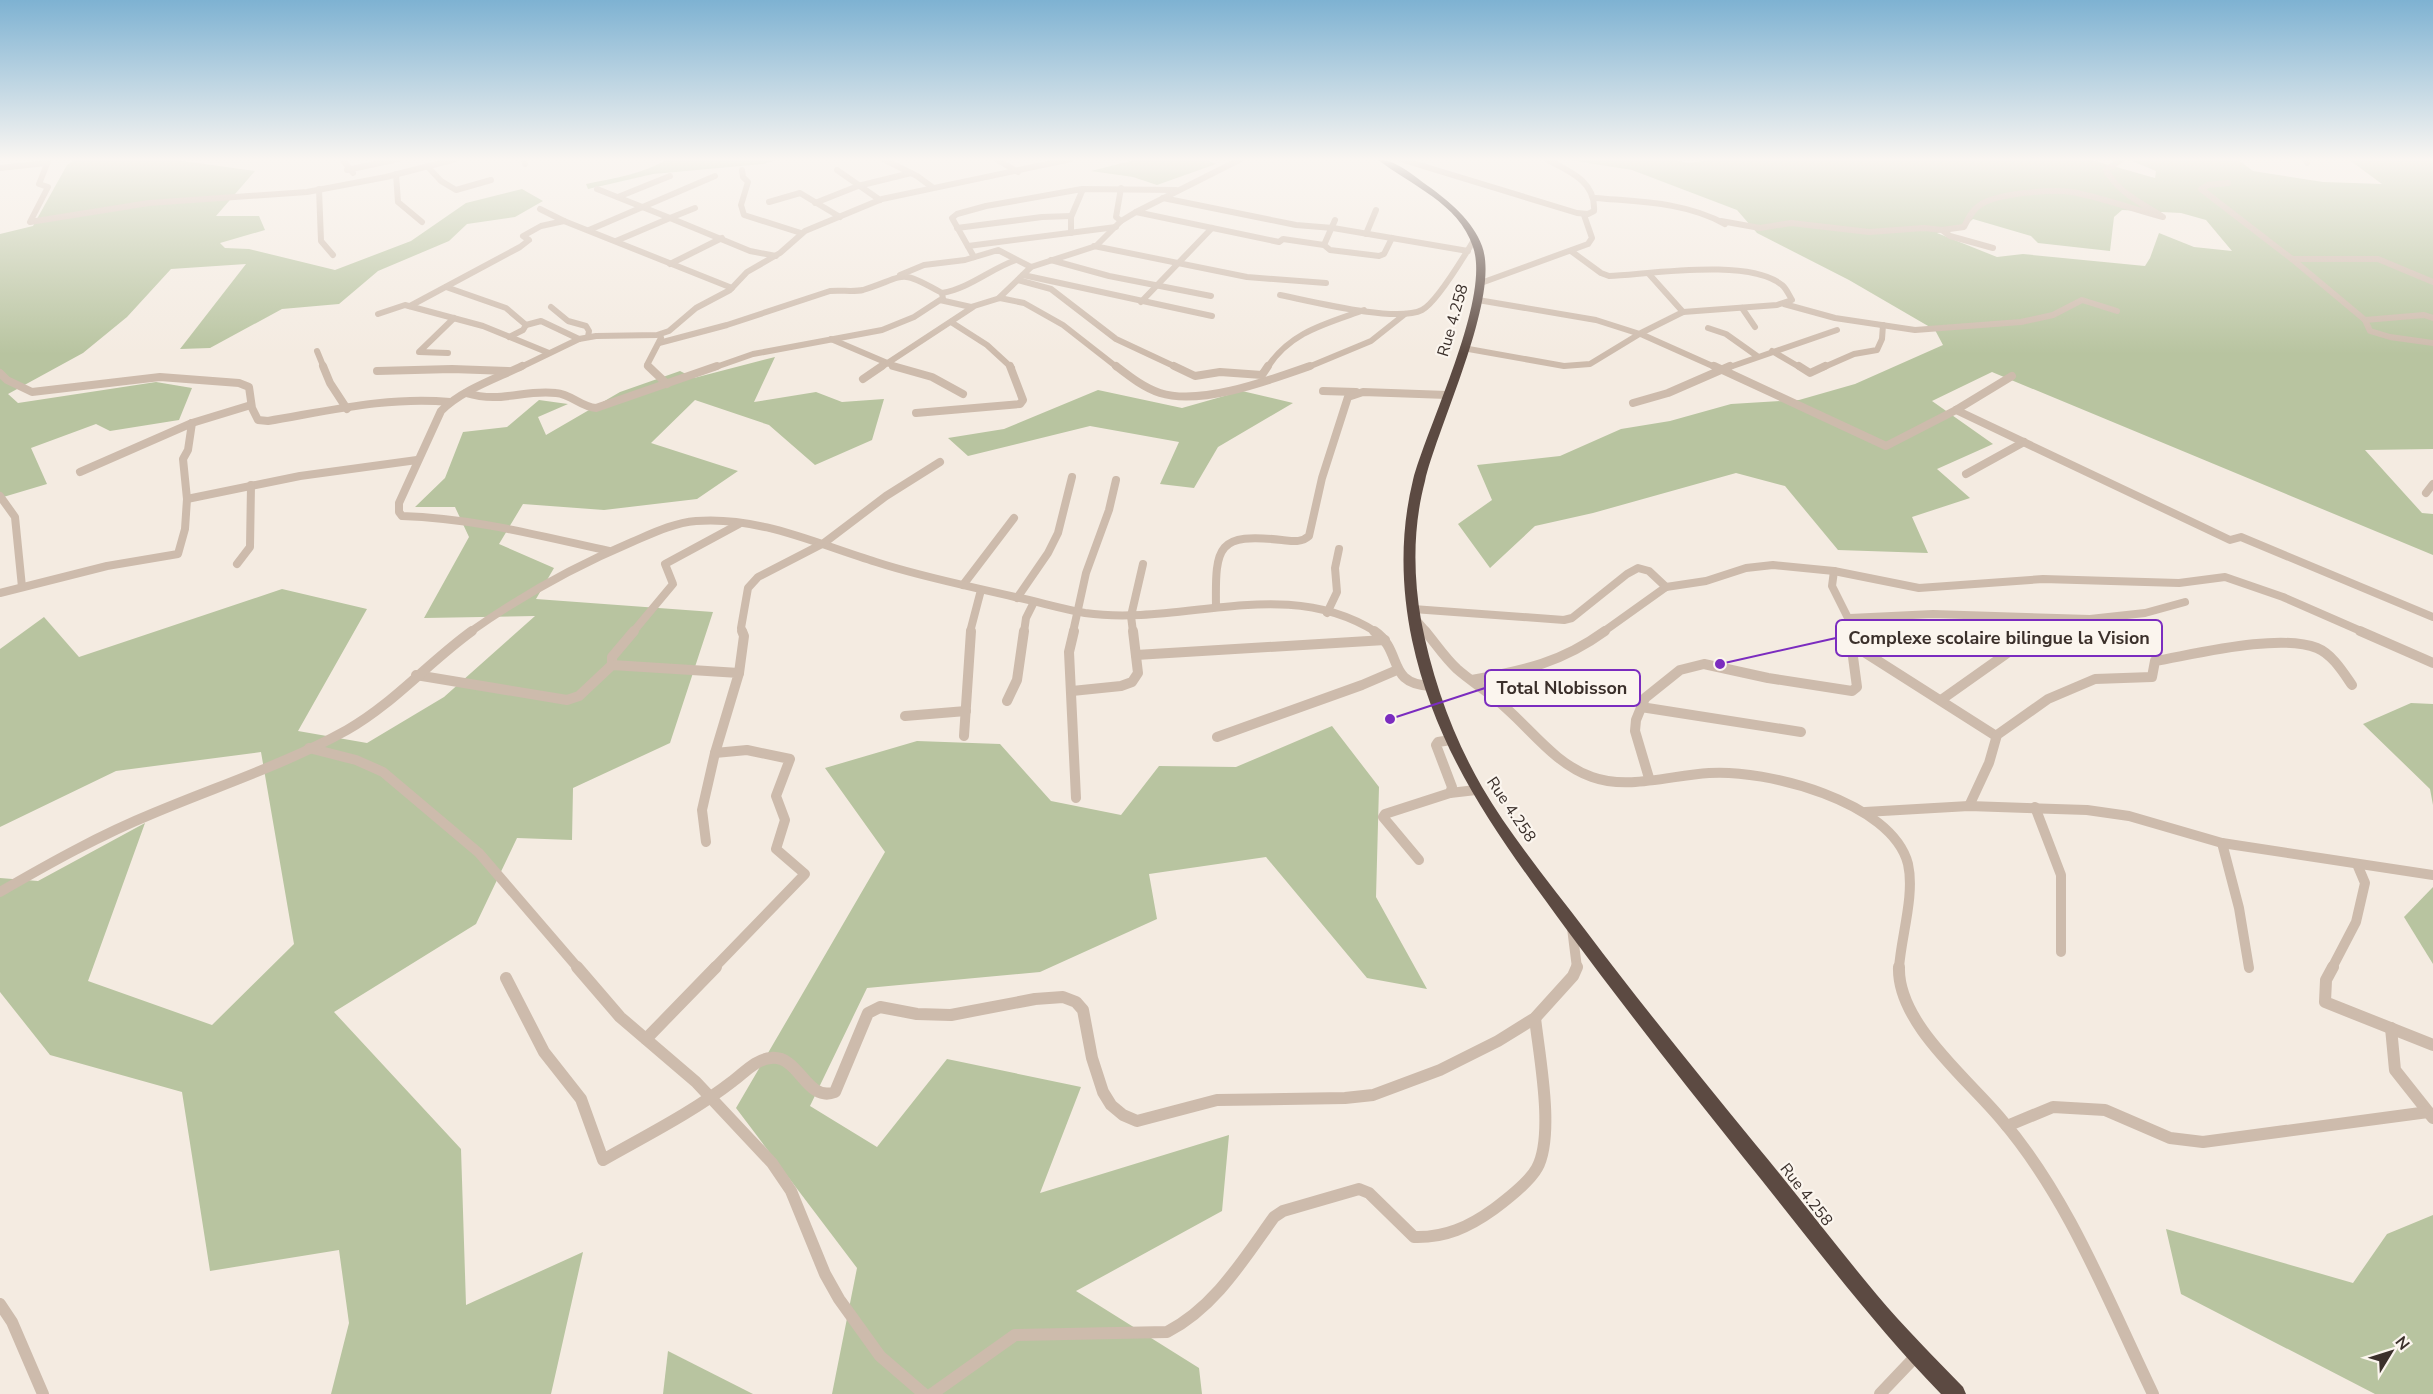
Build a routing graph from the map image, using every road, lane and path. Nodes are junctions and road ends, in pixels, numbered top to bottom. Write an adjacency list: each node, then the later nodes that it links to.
1 (320, 224): 44 (street)
2 (550, 224): 60 (street)
3 (572, 224): 30 (street)
4 (603, 224): 30 (street)
5 (656, 224): 37 (street)
6 (686, 224): 35 (street)
7 (773, 224): 33 (street)
8 (823, 224): 33 (street)
9 (955, 224): 26 (street)
10 (987, 224): 26 (street)
11 (1071, 224): 32 (street)
12 (1118, 224): 25 (street)
13 (1193, 224): 27 (street)
14 (1291, 224): 28 (street)
15 (1334, 224): 28 (street)
16 (1370, 224): 34 (street)
17 (1463, 224): 39 (highway, Rue 4.258)
18 (1587, 224): 43 (street)
19 (1725, 224): 29 (street)
20 (1737, 224): 21 (street)
21 (1784, 224)
22 (1800, 224): 31 (street)
23 (1965, 224): 31 (street)
24 (2247, 224): 47 (street)
25 (1116, 227): 32 (street); 41 (street)
26 (957, 228): 40 (street)
27 (1212, 228): 38 (street); 51 (street)
28 (1334, 228): 34 (street); 38 (street)
29 (1733, 229)
30 (589, 230): 37 (street)
31 (1942, 230): 42 (street)
32 (1071, 232): 40 (street)
33 (801, 233): 45 (street)
34 (1366, 234): 36 (street)
35 (722, 238): 45 (street); 50 (street)
36 (1392, 238): 38 (street); 39 (street)
37 (616, 241): 50 (street)
38 (1324, 245)
39 (1471, 245): 58 (highway, Rue 4.258); 77 (street)
40 (968, 246): 46 (street)
41 (1094, 246): 49 (street); 51 (street)
42 (1993, 248)
43 (1571, 251): 53 (street); 58 (street)
44 (333, 255)
45 (776, 256): 61 (street)
46 (974, 257): 48 (street); 54 (street)
47 (2292, 259): 56 (street); 81 (street)
48 (1016, 260): 52 (street); 63 (street)
49 (1052, 260): 52 (street); 59 (street)
50 (670, 264): 61 (street)
51 (1175, 264): 57 (street); 59 (street)
52 (1031, 267): 55 (street)
53 (1649, 273): 68 (street); 75 (street)
54 (900, 275): 63 (street); 94 (street)
55 (1021, 277): 65 (street); 67 (street); 73 (street)
56 (2433, 282)
57 (1326, 283)
58 (1481, 283): 66 (highway, Rue 4.258)
59 (1156, 285): 64 (street); 67 (street)
60 (446, 287): 69 (street); 83 (street)
61 (732, 288): 88 (street)
62 (1280, 295): 73 (street)
63 (943, 296): 71 (street); 93 (street)
64 (1211, 296)
65 (999, 298): 71 (street); 77 (street)
66 (1478, 300): 89 (street); 96 (highway, Rue 4.258)
67 (1142, 301): 78 (street)
68 (1784, 304): 72 (street); 84 (street)
69 (410, 306): 76 (street); 79 (street)
70 (551, 307): 91 (street)
71 (973, 307): 82 (street)
72 (1742, 308): 75 (street); 85 (street)
73 (1364, 310): 77 (street)
74 (2117, 311): 84 (street)
75 (1683, 312): 89 (street)
76 (378, 314)
77 (1406, 314)
78 (1212, 316)
79 (454, 318): 90 (street); 100 (street)
80 (2433, 318): 81 (street)
81 (2365, 320): 95 (street)
82 (951, 322): 102 (street); 120 (street)
83 (526, 325): 90 (street); 92 (street)
84 (1882, 325): 98 (street)
85 (1755, 327)
86 (1708, 328): 101 (street)
87 (1837, 330): 98 (street)
88 (664, 333): 91 (street); 94 (street)
89 (1639, 334): 96 (street); 103 (street)
90 (509, 337): 99 (street)
91 (588, 337): 92 (street)
92 (579, 339): 99 (street)
93 (831, 339): 102 (street); 109 (street)
94 (659, 343): 109 (street)
95 (2433, 343)
96 (1463, 348): 114 (highway, Rue 4.258)
97 (317, 351): 118 (street)
98 (1772, 351): 101 (street)
99 (549, 352): 105 (street)
100 (447, 353)
101 (1757, 356): 103 (street)
102 (887, 365): 108 (street); 113 (street)
103 (1722, 370): 116 (street); 119 (street)
104 (377, 371): 105 (street)
105 (510, 371): 111 (street)
106 (0, 373): 117 (street)
107 (2012, 376): 119 (street)
108 (863, 378)
109 (667, 384): 111 (street)
110 (1323, 391): 112 (street)
111 (466, 393): 115 (street)
112 (1356, 393): 114 (street); 150 (street)
113 (963, 394)
114 (1447, 395): 153 (highway, Rue 4.258)
115 (450, 402): 118 (street); 123 (street)
116 (1633, 403)
117 (251, 405): 118 (street); 121 (street)
118 (347, 408)
119 (1956, 410): 122 (street)
120 (916, 413)
121 (192, 423): 125 (street); 133 (street)
122 (2024, 442): 126 (street); 155 (street)
123 (417, 460): 130 (street); 138 (street)
124 (940, 462): 136 (street)
125 (80, 472)
126 (1966, 474)
127 (1072, 477): 147 (street)
128 (1116, 480): 151 (street)
129 (2433, 484): 131 (street)
130 (251, 485): 133 (street); 139 (street)
131 (2426, 493)
132 (0, 496): 143 (street)
133 (187, 499): 143 (street)
134 (1014, 518): 142 (street)
135 (739, 524): 136 (street); 138 (street); 162 (street)
136 (824, 543): 142 (street); 164 (street)
137 (1339, 549): 152 (street)
138 (609, 550): 165 (street)
139 (237, 564)
140 (1143, 564): 154 (street)
141 (1834, 571): 144 (street); 156 (street); 161 (street)
142 (963, 585): 145 (street)
143 (22, 587): 146 (street)
144 (1666, 587): 153 (street); 166 (street)
145 (981, 590): 147 (street); 173 (street)
146 (0, 593)
147 (1017, 598): 148 (street)
148 (1034, 602): 151 (street); 171 (street)
149 (2185, 602): 156 (street)
150 (1216, 606): 152 (street); 154 (street)
151 (1077, 611): 154 (street); 169 (street)
152 (1327, 613): 157 (street)
153 (1414, 614): 166 (street); 168 (highway, Rue 4.258)
154 (1131, 616): 159 (street)
155 (2433, 617)
156 (1850, 618): 170 (street)
157 (1384, 640): 159 (street); 163 (street)
158 (2023, 642): 170 (street)
159 (1136, 655): 169 (street)
160 (1853, 657): 172 (street)
161 (2433, 663)
162 (612, 665): 164 (street); 165 (street)
163 (1397, 670): 168 (street); 178 (street)
164 (739, 673): 181 (street)
165 (416, 675): 180 (street)
166 (1472, 680): 182 (street)
167 (2352, 685): 177 (street)
168 (1431, 686): 179 (highway, Rue 4.258)
169 (1072, 691): 185 (street)
170 (1941, 700): 177 (street)
171 (1008, 701)
172 (1641, 707): 175 (street); 182 (street)
173 (966, 711): 174 (street); 176 (street)
174 (905, 716)
175 (1801, 732)
176 (964, 736)
177 (1996, 736): 186 (street)
178 (1217, 737)
179 (1450, 740): 183 (highway, Rue 4.258); 184 (street)
180 (309, 748): 194 (street); 201 (street)
181 (715, 753): 189 (street); 201 (street)
182 (1648, 778): 188 (street)
183 (1476, 790): 184 (street); 195 (highway, Rue 4.258)
184 (1450, 794): 191 (street)
185 (1076, 798)
186 (1969, 806): 187 (street); 188 (street)
187 (2035, 807): 190 (street); 196 (street)
188 (1865, 812): 205 (street)
189 (706, 842)
190 (2222, 843): 192 (street); 197 (street)
191 (1419, 860)
192 (2357, 864): 193 (street); 200 (street)
193 (2433, 874)
194 (0, 892)
195 (1572, 925): 199 (street); 207 (highway, Rue 4.258)
196 (2061, 952)
197 (2249, 969)
198 (506, 978): 203 (street)
199 (1535, 1018): 203 (street); 210 (street)
200 (2391, 1028): 202 (street); 204 (street)
201 (646, 1039): 203 (street)
202 (2433, 1045)
203 (711, 1098): 209 (street)
204 (2431, 1115): 205 (street)
205 (2007, 1126): 213 (street)
206 (0, 1304): 208 (street)
207 (1917, 1355): 211 (street); 212 (highway, Rue 4.258)
208 (43, 1394)
209 (924, 1394)
210 (932, 1394)
211 (1880, 1394)
212 (1956, 1394)
213 (2153, 1394)

